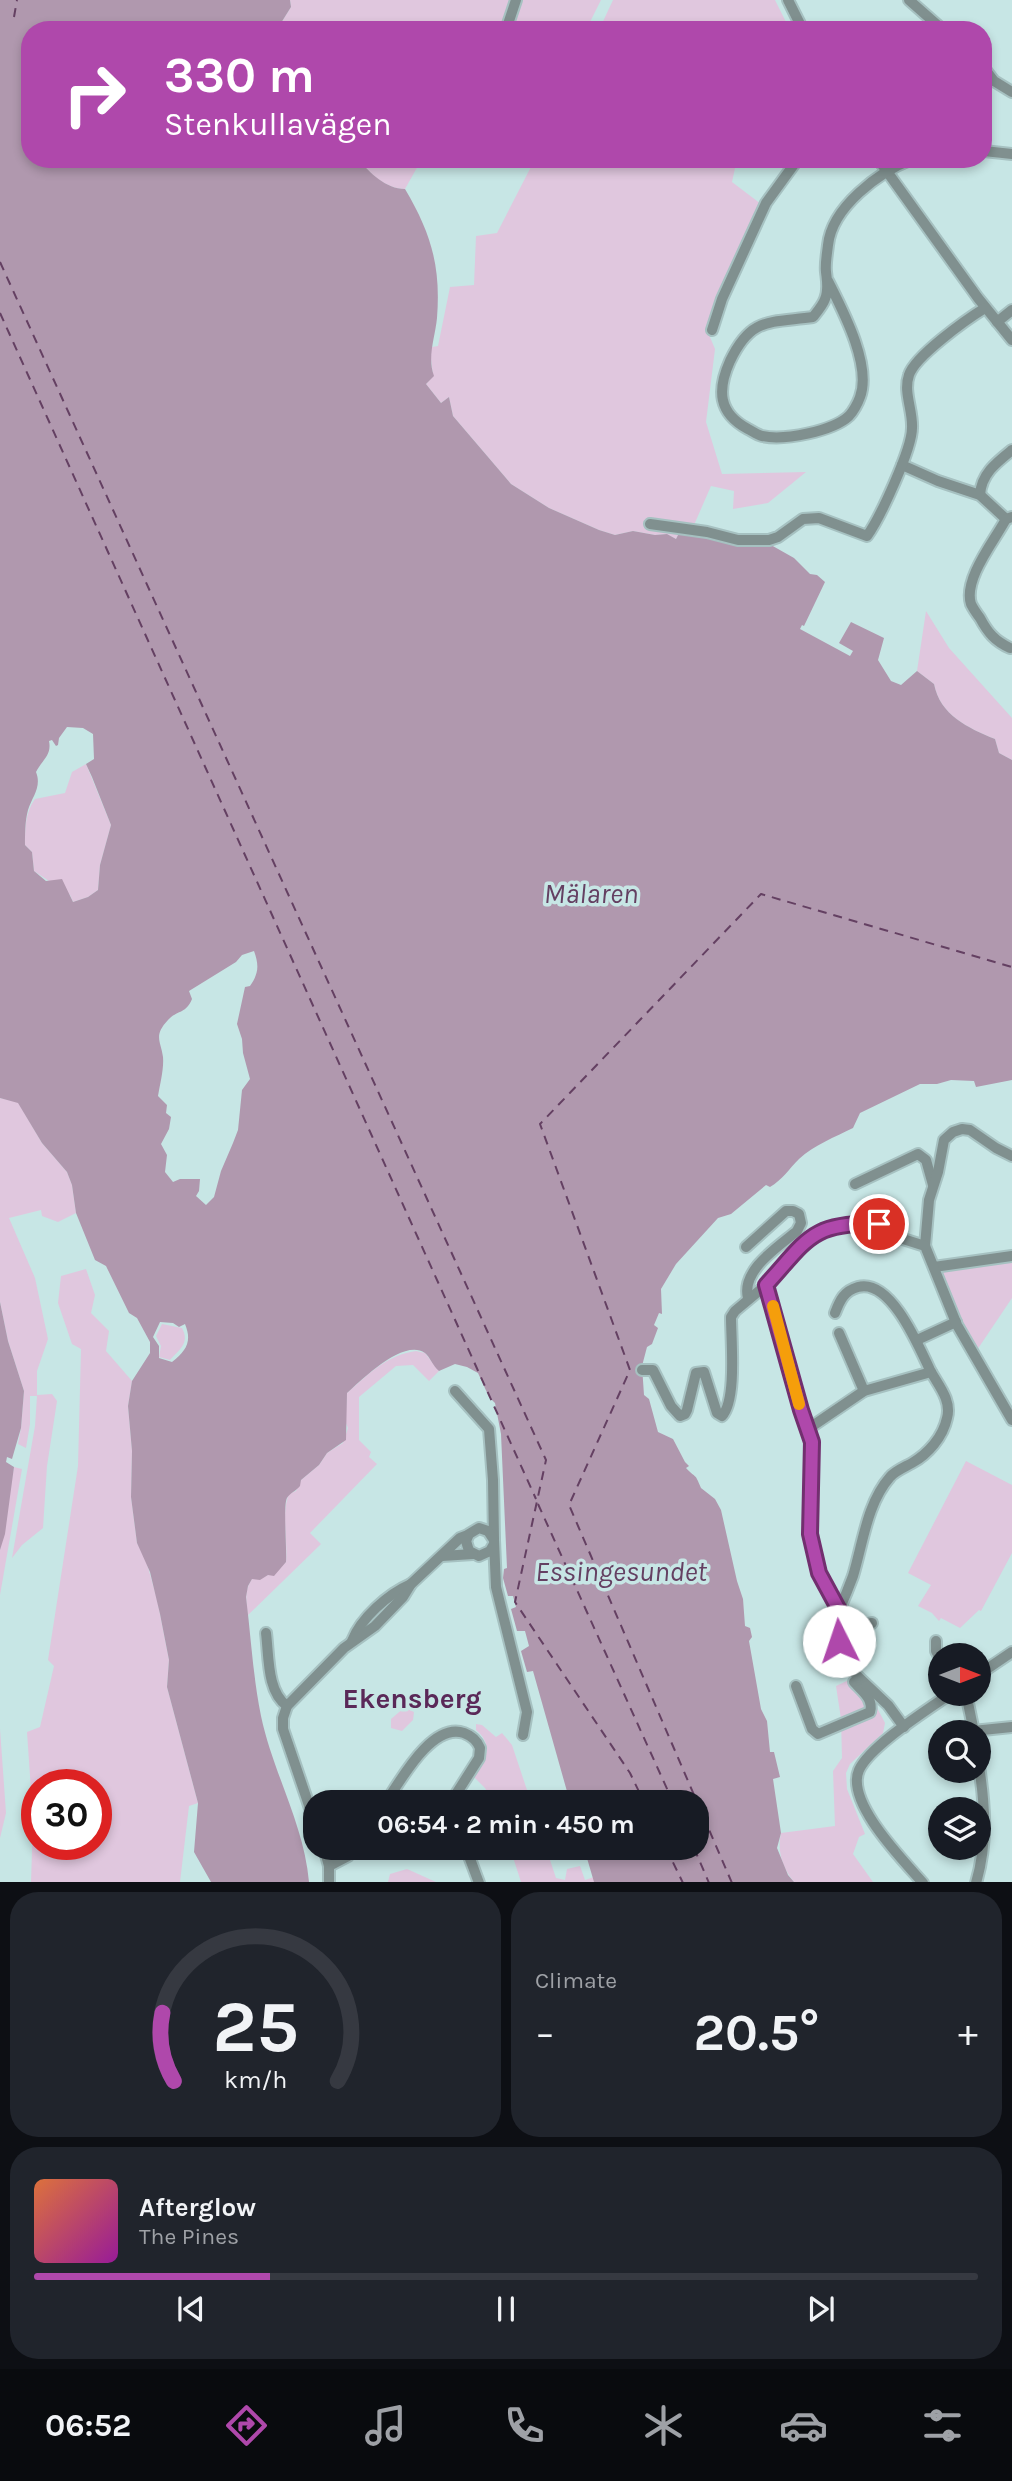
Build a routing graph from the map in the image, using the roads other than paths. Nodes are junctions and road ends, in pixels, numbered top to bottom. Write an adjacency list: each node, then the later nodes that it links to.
1 (516, 0): 4 (street)
2 (788, 0): 5 (street)
3 (909, 0): 6 (street)
4 (509, 21)
5 (798, 21)
6 (933, 21)
7 (992, 78): 8 (street)
8 (1012, 92)
9 (992, 152): 10 (street)
10 (1012, 154)
11 (791, 168): 19 (street)
12 (884, 168): 14 (street)
13 (892, 168): 14 (street)
14 (886, 171): 15 (street); 16 (street)
15 (828, 281): 15 (street)
16 (985, 308): 18 (street); 22 (street)
17 (1012, 310): 18 (street)
18 (997, 322): 20 (street)
19 (712, 330)
20 (1012, 340)
21 (1012, 450): 23 (street)
22 (902, 465): 23 (street); 25 (street)
23 (979, 495): 24 (street)
24 (1009, 518): 26 (street)
25 (650, 524)
26 (1010, 648)
27 (1012, 1156): 29 (street)
28 (855, 1184): 29 (street)
29 (933, 1188): 30 (street)
30 (925, 1246): 33 (street); 34 (street)
31 (746, 1247): 35 (street)
32 (1012, 1256): 33 (street)
33 (934, 1267): 37 (street)
34 (766, 1285): 35 (street); 45 (street)
35 (748, 1298): 40 (street)
36 (835, 1312): 39 (street)
37 (956, 1322): 39 (street); 44 (street)
38 (839, 1333): 43 (street)
39 (917, 1340): 41 (street)
40 (642, 1370)
41 (931, 1372): 43 (street); 53 (street)
42 (455, 1391): 46 (street)
43 (864, 1391): 45 (street)
44 (1012, 1420)
45 (808, 1429): 53 (street)
46 (494, 1515): 47 (street); 49 (street)
47 (479, 1528): 48 (street); 49 (street)
48 (468, 1535): 50 (street); 51 (street)
49 (494, 1542): 50 (street); 52 (street)
50 (476, 1555): 51 (street); 52 (street)
51 (442, 1556): 61 (street)
52 (495, 1567): 66 (street)
53 (839, 1610): 55 (street)
54 (872, 1623): 55 (street)
55 (841, 1630): 59 (street)
56 (266, 1633): 61 (street)
57 (1012, 1652): 58 (street)
58 (991, 1666)
59 (848, 1667): 60 (street); 63 (street)
60 (796, 1686)
61 (287, 1706): 68 (street)
62 (933, 1706): 63 (street)
63 (904, 1727): 77 (street)
64 (1012, 1727): 65 (street)
65 (991, 1730)
66 (523, 1735)
67 (982, 1783): 78 (street)
68 (304, 1790)
69 (394, 1790): 70 (street)
70 (459, 1790)
71 (327, 1860): 74 (street)
72 (340, 1860): 74 (street)
73 (471, 1860): 76 (street)
74 (329, 1866): 75 (street)
75 (329, 1882)
76 (479, 1882)
77 (923, 1882)
78 (976, 1882)

